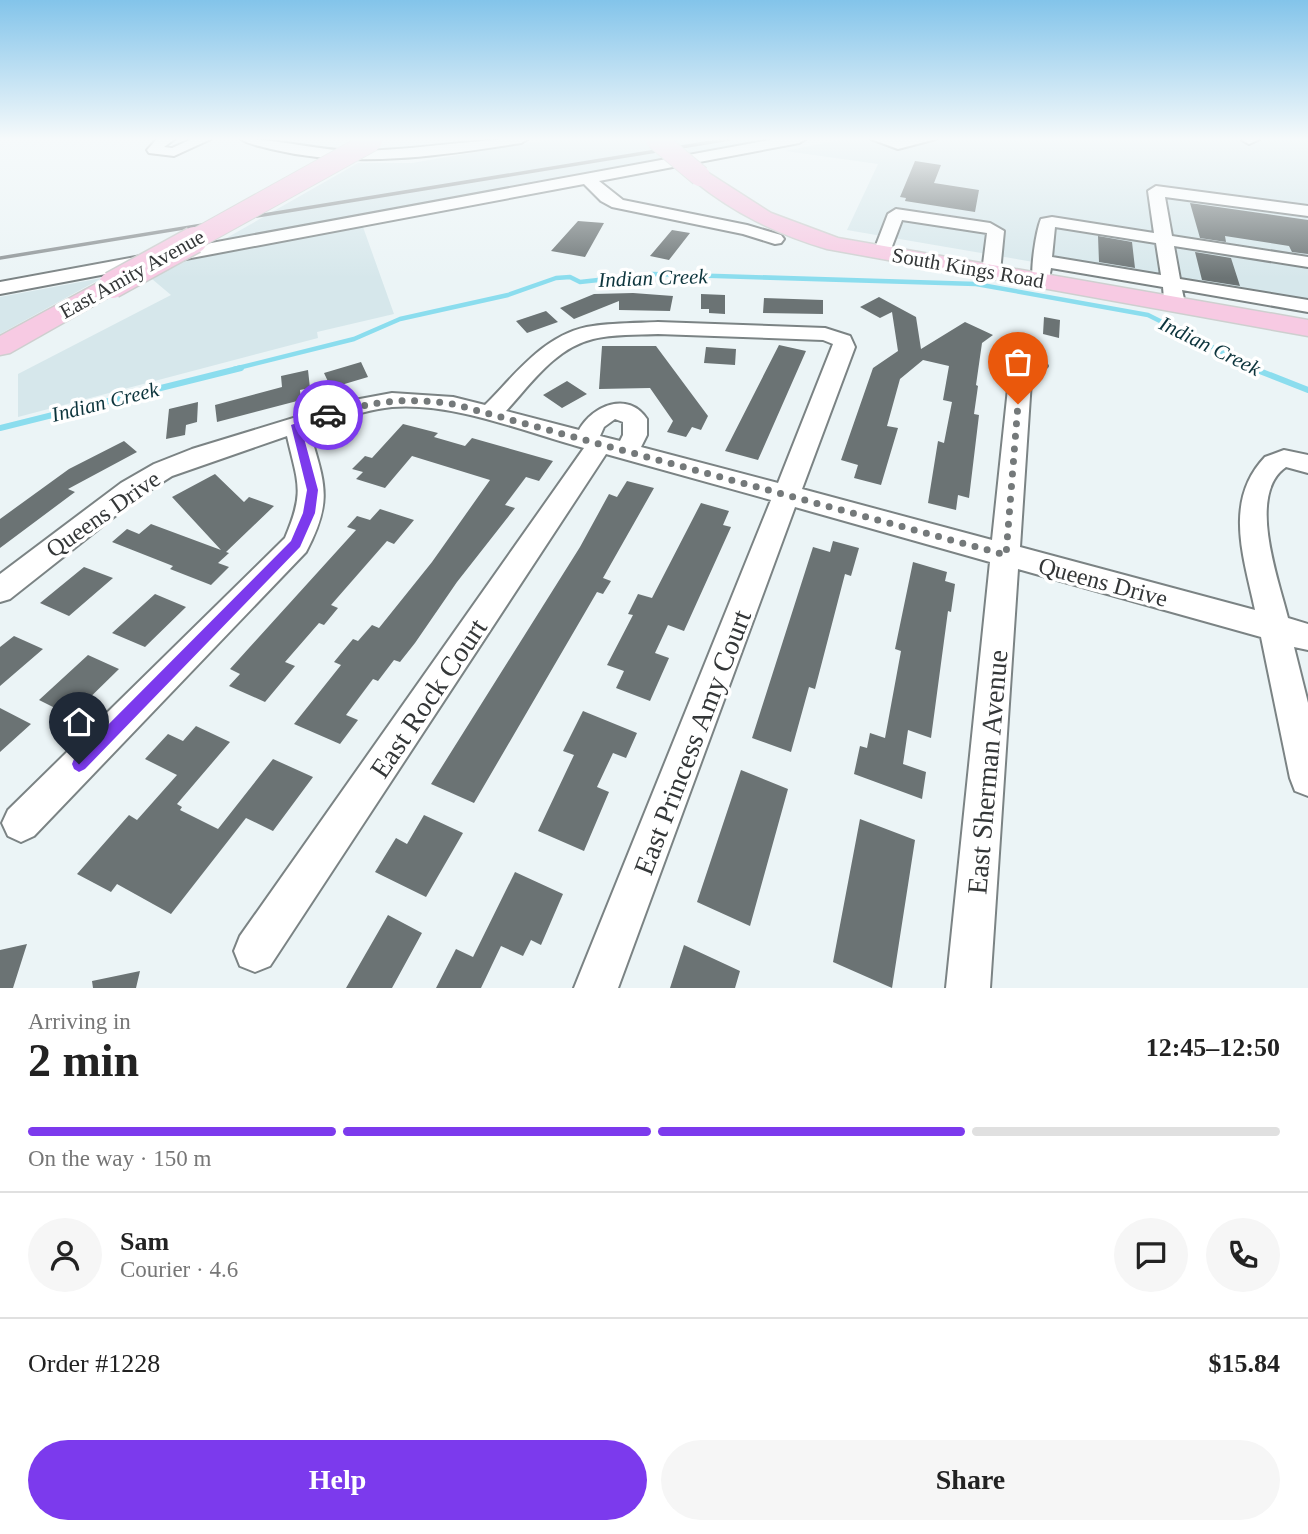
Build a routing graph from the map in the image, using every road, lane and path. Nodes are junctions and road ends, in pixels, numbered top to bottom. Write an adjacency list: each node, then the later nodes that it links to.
1 (292, 185): 17 (main road, East Amity Avenue, bridge)
2 (550, 185): 13 (street)
3 (595, 185): 6 (street)
4 (711, 185): 8 (main road, South Kings Road, bridge)
5 (1308, 211): 7 (street)
6 (775, 239)
7 (1164, 239): 9 (street); 11 (street); 14 (street)
8 (882, 253): 12 (main road, South Kings Road); 12 (street)
9 (1264, 255): 10 (street); 15 (street)
10 (1308, 262)
11 (1041, 271): 12 (main road, South Kings Road); 14 (main road, South Kings Road)
12 (991, 272)
13 (0, 288)
14 (1173, 293): 15 (street); 16 (main road, South Kings Road)
15 (1284, 302): 16 (street)
16 (1303, 320)
17 (0, 347)
18 (1035, 366): 24 (street, East Sherman Avenue)
19 (490, 414): 20 (street, Queens Drive); 21 (street, Queens Drive); 23 (street, East Princess Amy Court)
20 (296, 425): 25 (street, Queens Drive); 29 (street)
21 (604, 445): 23 (street, Queens Drive); 30 (street, East Rock Court)
22 (1308, 464): 26 (street)
23 (787, 496): 24 (street, Queens Drive); 31 (street, East Princess Amy Court)
24 (1006, 555): 26 (street, Queens Drive); 32 (street, East Sherman Avenue)
25 (0, 590)
26 (1273, 628): 27 (street, Queens Drive); 28 (street)
27 (1308, 637)
28 (1308, 778)
29 (21, 823)
30 (256, 951)
31 (596, 988)
32 (968, 988)

